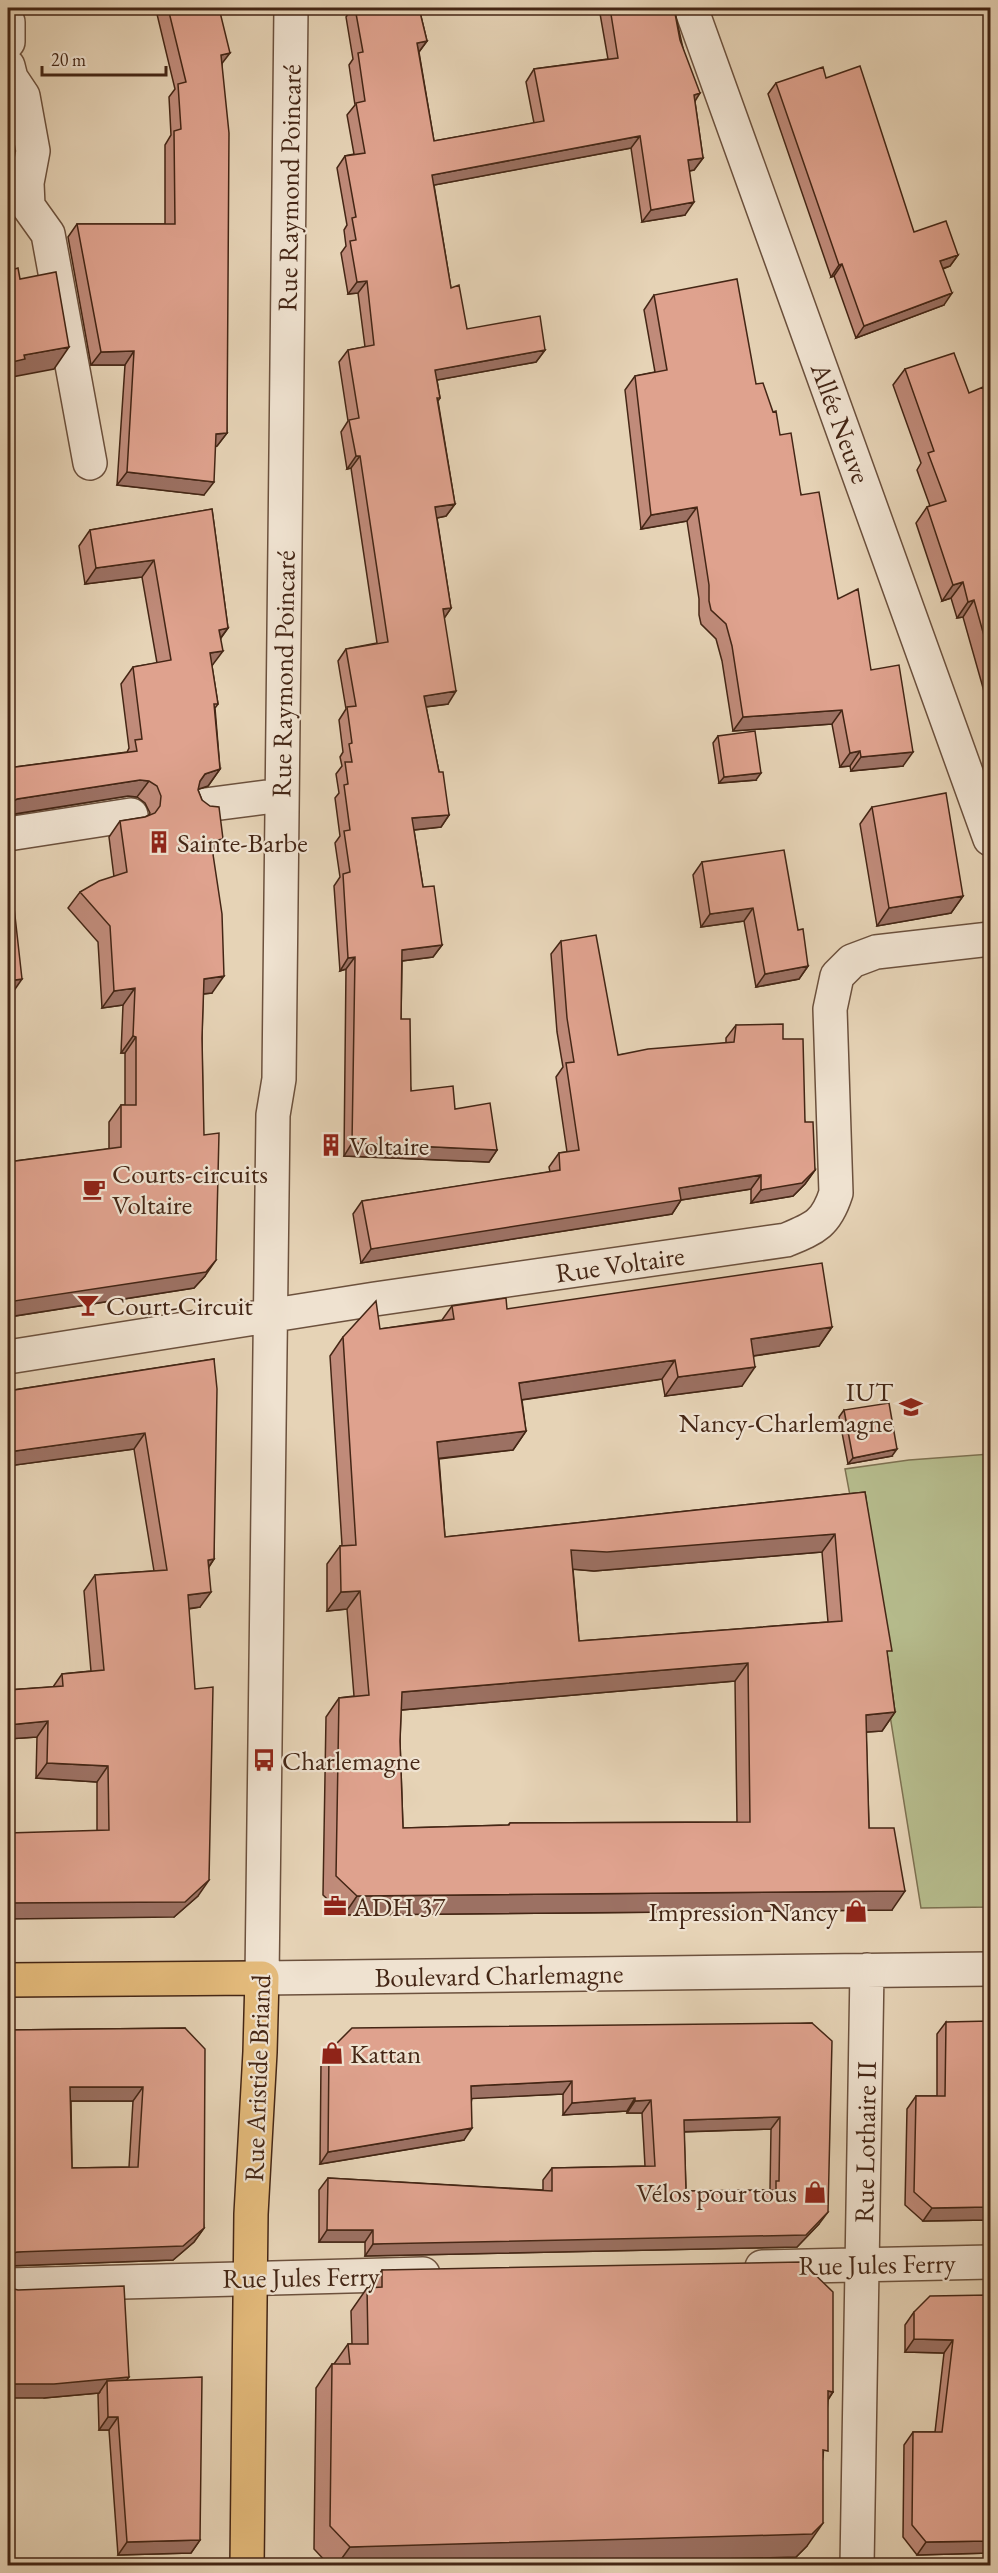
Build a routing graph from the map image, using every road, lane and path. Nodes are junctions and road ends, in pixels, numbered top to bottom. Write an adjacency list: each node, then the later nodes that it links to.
1 (291, 8): 7 (street, Rue Raymond Poincaré)
2 (691, 8): 11 (street, Allée Neuve)
3 (8, 22): 4 (street)
4 (8, 42)
5 (8, 66): 6 (street)
6 (90, 463)
7 (282, 795): 8 (street); 13 (street, Rue Raymond Poincaré)
8 (205, 805)
9 (131, 815): 10 (street)
10 (8, 834)
11 (990, 839)
12 (990, 939): 13 (street, Rue Voltaire)
13 (269, 1315): 14 (street, Rue Voltaire); 15 (street, Rue Raymond Poincaré)
14 (8, 1357)
15 (267, 1591): 18 (street, Rue Aristide Briand)
16 (867, 1970): 17 (street, Boulevard Charlemagne); 18 (street, Boulevard Charlemagne); 21 (street, Rue Lothaire II)
17 (990, 1970)
18 (262, 1978): 19 (main road, Boulevard Charlemagne); 24 (main road, Rue Aristide Briand)
19 (8, 1980)
20 (990, 2262): 21 (street, Rue Jules Ferry)
21 (863, 2265): 22 (street, Rue Jules Ferry); 27 (street, Rue Lothaire II)
22 (733, 2268)
23 (447, 2273): 24 (street, Rue Jules Ferry)
24 (250, 2278): 25 (street, Rue Jules Ferry); 26 (main road, Rue Aristide Briand)
25 (8, 2285)
26 (247, 2565)
27 (857, 2565)

